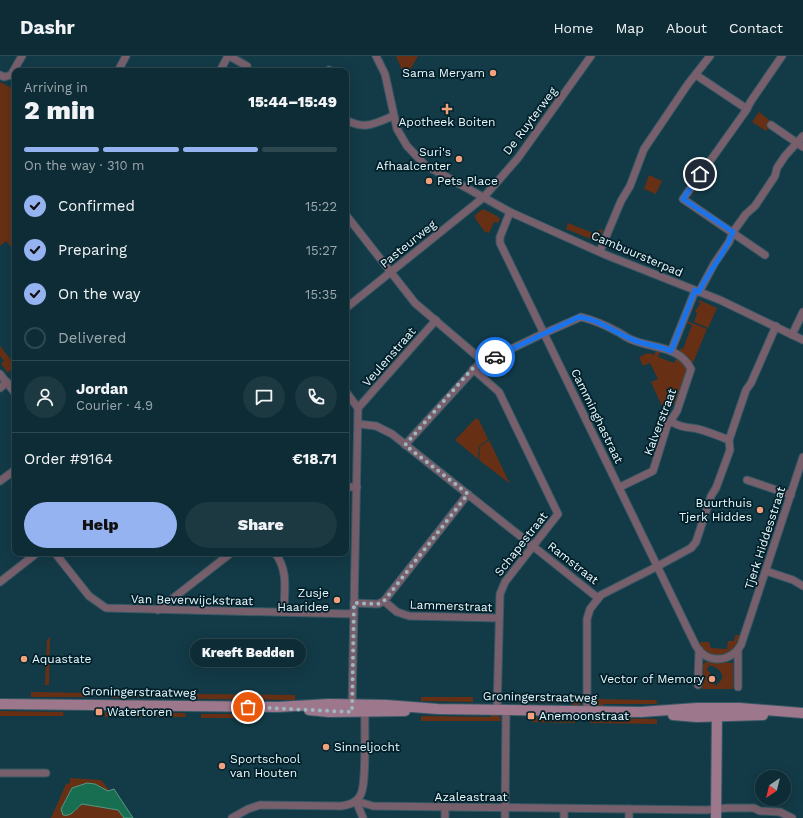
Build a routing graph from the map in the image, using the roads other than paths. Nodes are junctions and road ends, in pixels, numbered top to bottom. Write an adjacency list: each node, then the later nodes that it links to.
1 (22, 56): 9 (street)
2 (126, 56): 10 (street)
3 (230, 56): 8 (street); 11 (street)
4 (376, 56): 16 (street, Cambuursterpad)
5 (592, 56): 21 (street, De Ruyterweg)
6 (710, 56): 13 (street)
7 (782, 56): 15 (street)
8 (247, 66)
9 (15, 68)
10 (120, 68)
11 (222, 68)
12 (12, 72): 14 (street)
13 (696, 75): 15 (street); 25 (street)
14 (0, 76)
15 (747, 110): 24 (street)
16 (393, 116): 17 (street); 21 (street, Cambuursterpad)
17 (349, 122)
18 (772, 125): 20 (street)
19 (803, 136): 20 (street)
20 (801, 145): 24 (street)
21 (484, 197): 22 (street, Cambuursterpad); 27 (street, Pasteurweg)
22 (510, 212): 25 (street, Cambuursterpad); 33 (street, Camminghastraat)
23 (349, 219): 27 (street)
24 (733, 232): 26 (street); 28 (street)
25 (600, 251): 28 (street, Cambuursterpad)
26 (765, 255)
27 (391, 272): 29 (street, Pasteurweg); 31 (street)
28 (697, 291): 32 (street, Cambuursterpad); 36 (street)
29 (349, 306)
30 (803, 312): 34 (street)
31 (436, 320): 37 (street); 44 (street, Veulenstraat)
32 (776, 326): 34 (street, Cambuursterpad); 47 (street)
33 (544, 333): 36 (street); 37 (street); 55 (street, Camminghastraat)
34 (792, 335): 35 (street, Cambuursterpad)
35 (803, 340)
36 (671, 351): 45 (street, Kalverstraat)
37 (484, 362): 38 (street)
38 (472, 369): 48 (street); 58 (street, Schapestraat)
39 (0, 374): 40 (street)
40 (6, 382): 41 (street); 42 (street)
41 (0, 388)
42 (12, 389)
43 (349, 396): 44 (street)
44 (358, 408): 46 (street)
45 (671, 421): 47 (street); 55 (street, Kalverstraat)
46 (358, 424): 48 (street, Ramstraat); 54 (street)
47 (729, 440): 63 (street)
48 (405, 445): 56 (street, Ramstraat)
49 (803, 457): 57 (street, Tjerk Hiddesstraat)
50 (12, 472): 52 (street)
51 (747, 480): 57 (street)
52 (0, 482)
53 (349, 486): 54 (street)
54 (357, 487): 69 (street)
55 (620, 487): 63 (street, Camminghastraat)
56 (468, 494): 58 (street, Ramstraat); 68 (street)
57 (791, 495): 64 (street, Tjerk Hiddesstraat)
58 (534, 546): 67 (street, Ramstraat); 73 (street, Schapestraat)
59 (33, 556): 65 (street)
60 (57, 556): 70 (street, Van Beverwijckstraat)
61 (227, 556): 70 (street)
62 (277, 556): 71 (street)
63 (658, 566): 67 (street); 74 (street, Camminghastraat)
64 (766, 571): 66 (street); 75 (street, Tjerk Hiddesstraat)
65 (0, 582)
66 (803, 586)
67 (598, 598): 82 (street)
68 (384, 601): 69 (street); 73 (street, Lammerstraat)
69 (354, 603): 72 (street)
70 (158, 610): 71 (street, Van Beverwijckstraat)
71 (284, 612): 72 (street, Van Beverwijckstraat)
72 (354, 614): 79 (street)
73 (498, 618): 81 (street, Schapestraat)
74 (699, 650): 75 (street); 76 (street)
75 (738, 650): 77 (street)
76 (698, 685)
77 (738, 687)
78 (0, 704): 79 (main road, Groningerstraatweg)
79 (352, 708): 80 (main road, Groningerstraatweg)
80 (364, 708): 81 (main road, Groningerstraatweg); 87 (street)
81 (502, 710): 82 (main road, Groningerstraatweg); 89 (street)
82 (587, 711): 83 (main road, Groningerstraatweg)
83 (717, 712): 84 (main road, Groningerstraatweg); 92 (main road)
84 (798, 713)
85 (0, 773): 86 (street)
86 (46, 773)
87 (356, 800): 88 (street, Azaleastraat); 93 (street); 94 (street)
88 (445, 807): 89 (street, Azaleastraat); 95 (street)
89 (505, 808): 90 (street, Azaleastraat); 96 (street)
90 (564, 809): 91 (street, Azaleastraat); 97 (street)
91 (629, 809): 92 (street, Azaleastraat); 98 (street)
92 (716, 814): 99 (street, Azaleastraat)
93 (232, 818)
94 (362, 818)
95 (445, 818)
96 (505, 818)
97 (564, 818)
98 (628, 818)
99 (792, 818)

